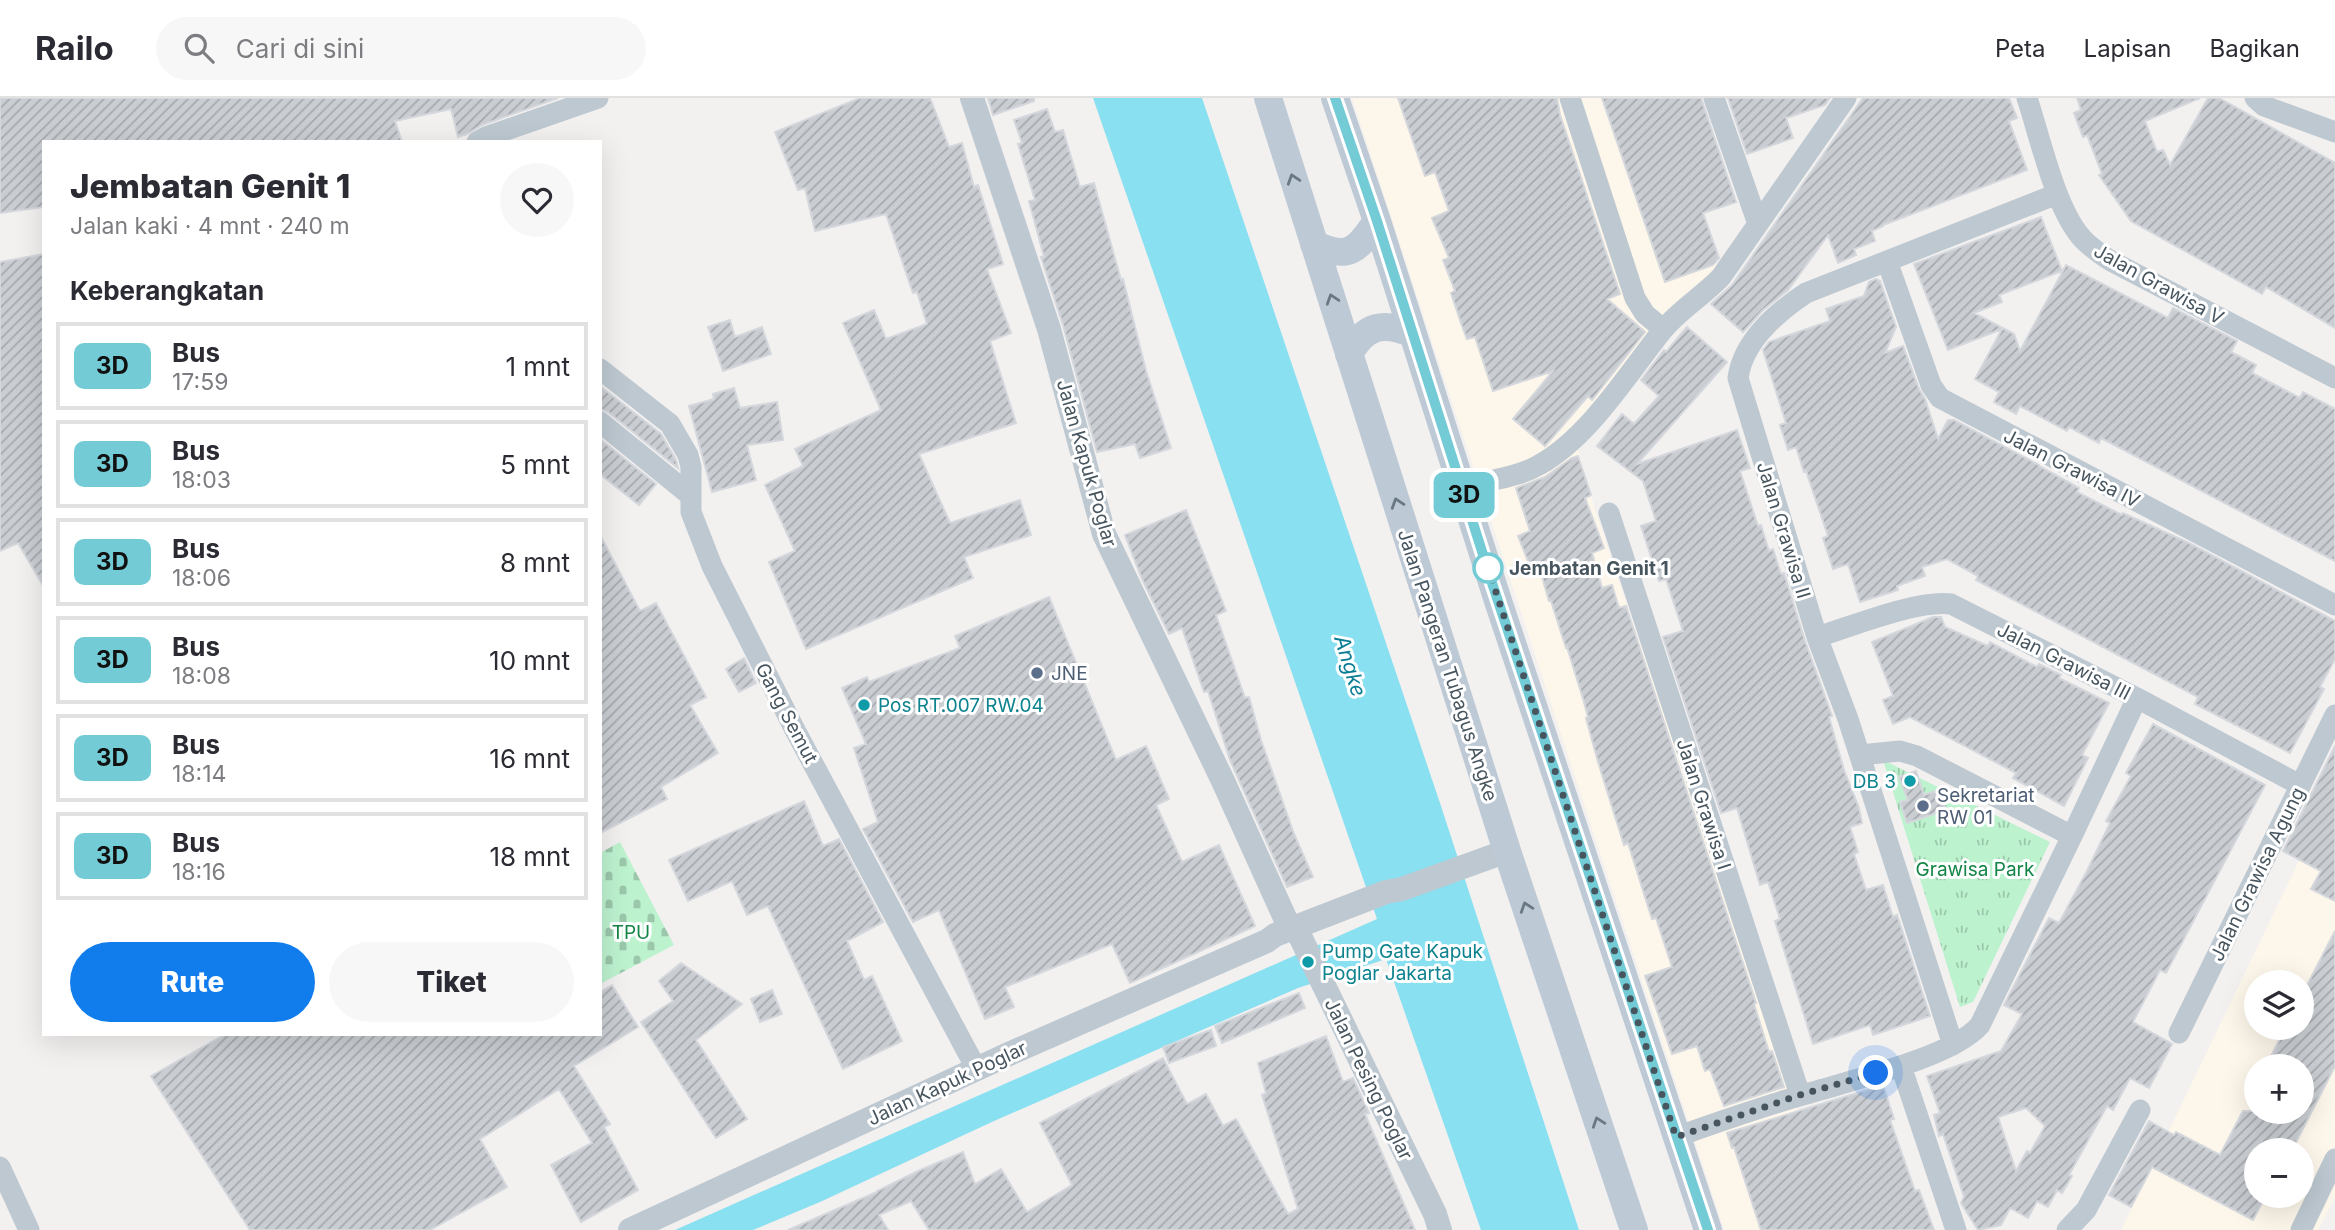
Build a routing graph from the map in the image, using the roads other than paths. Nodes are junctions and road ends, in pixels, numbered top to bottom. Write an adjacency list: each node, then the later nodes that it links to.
1 (598, 98): 11 (street)
2 (972, 98): 34 (street, Jalan Kapuk Poglar)
3 (1268, 98): 15 (main road, Jalan Pangeran Tubagus Angke, one-way to 3)
4 (1335, 98): 13 (main road)
5 (1570, 98): 17 (street)
6 (1714, 98): 14 (street)
7 (2028, 98): 12 (street, Jalan Grawisa V)
8 (2255, 98): 10 (street)
9 (1843, 100): 14 (street)
10 (2335, 132)
11 (481, 140)
12 (2057, 194): 16 (street, Jalan Grawisa II); 21 (street, Jalan Grawisa V)
13 (1377, 221): 15 (main road); 18 (main road)
14 (1758, 224): 17 (street)
15 (1314, 244): 19 (main road, Jalan Pangeran Tubagus Angke, one-way to 15)
16 (1887, 261): 26 (street, Jalan Grawisa IV); 27 (street, Jalan Grawisa II)
17 (1663, 329): 23 (street)
18 (1413, 334): 19 (main road); 23 (main road)
19 (1349, 354): 33 (main road, Jalan Pangeran Tubagus Angke, one-way to 19)
20 (602, 371): 24 (street, Gang Semut)
21 (2335, 378)
22 (602, 424): 24 (street)
23 (1474, 485): 41 (main road)
24 (690, 495): 38 (street, Gang Semut)
25 (1609, 513): 39 (street, Jalan Grawisa I)
26 (2335, 605)
27 (1817, 637): 28 (street, Jalan Grawisa III); 30 (street, Jalan Grawisa II)
28 (2137, 698): 31 (street, Jalan Grawisa III); 32 (street)
29 (2335, 715): 31 (street, Jalan Grawisa Agung)
30 (1860, 755): 32 (street); 36 (street, Jalan Grawisa II)
31 (2300, 785): 35 (street, Jalan Grawisa Agung)
32 (2073, 836): 36 (street)
33 (1498, 855): 34 (street); 47 (main road, Jalan Pangeran Tubagus Angke, one-way to 33)
34 (1302, 931): 38 (street, Jalan Kapuk Poglar); 46 (street, Jalan Pesing Poglar)
35 (2179, 1033)
36 (1952, 1045): 37 (street)
37 (1901, 1066): 39 (street); 49 (street)
38 (977, 1070): 45 (street, Jalan Kapuk Poglar)
39 (1800, 1095): 41 (street)
40 (2140, 1110): 50 (street)
41 (1676, 1137): 48 (main road)
42 (2335, 1159): 51 (street)
43 (0, 1167): 44 (street)
44 (29, 1230)
45 (630, 1230)
46 (1440, 1230)
47 (1634, 1230)
48 (1708, 1230)
49 (1955, 1230)
50 (2067, 1230)
51 (2301, 1230)

